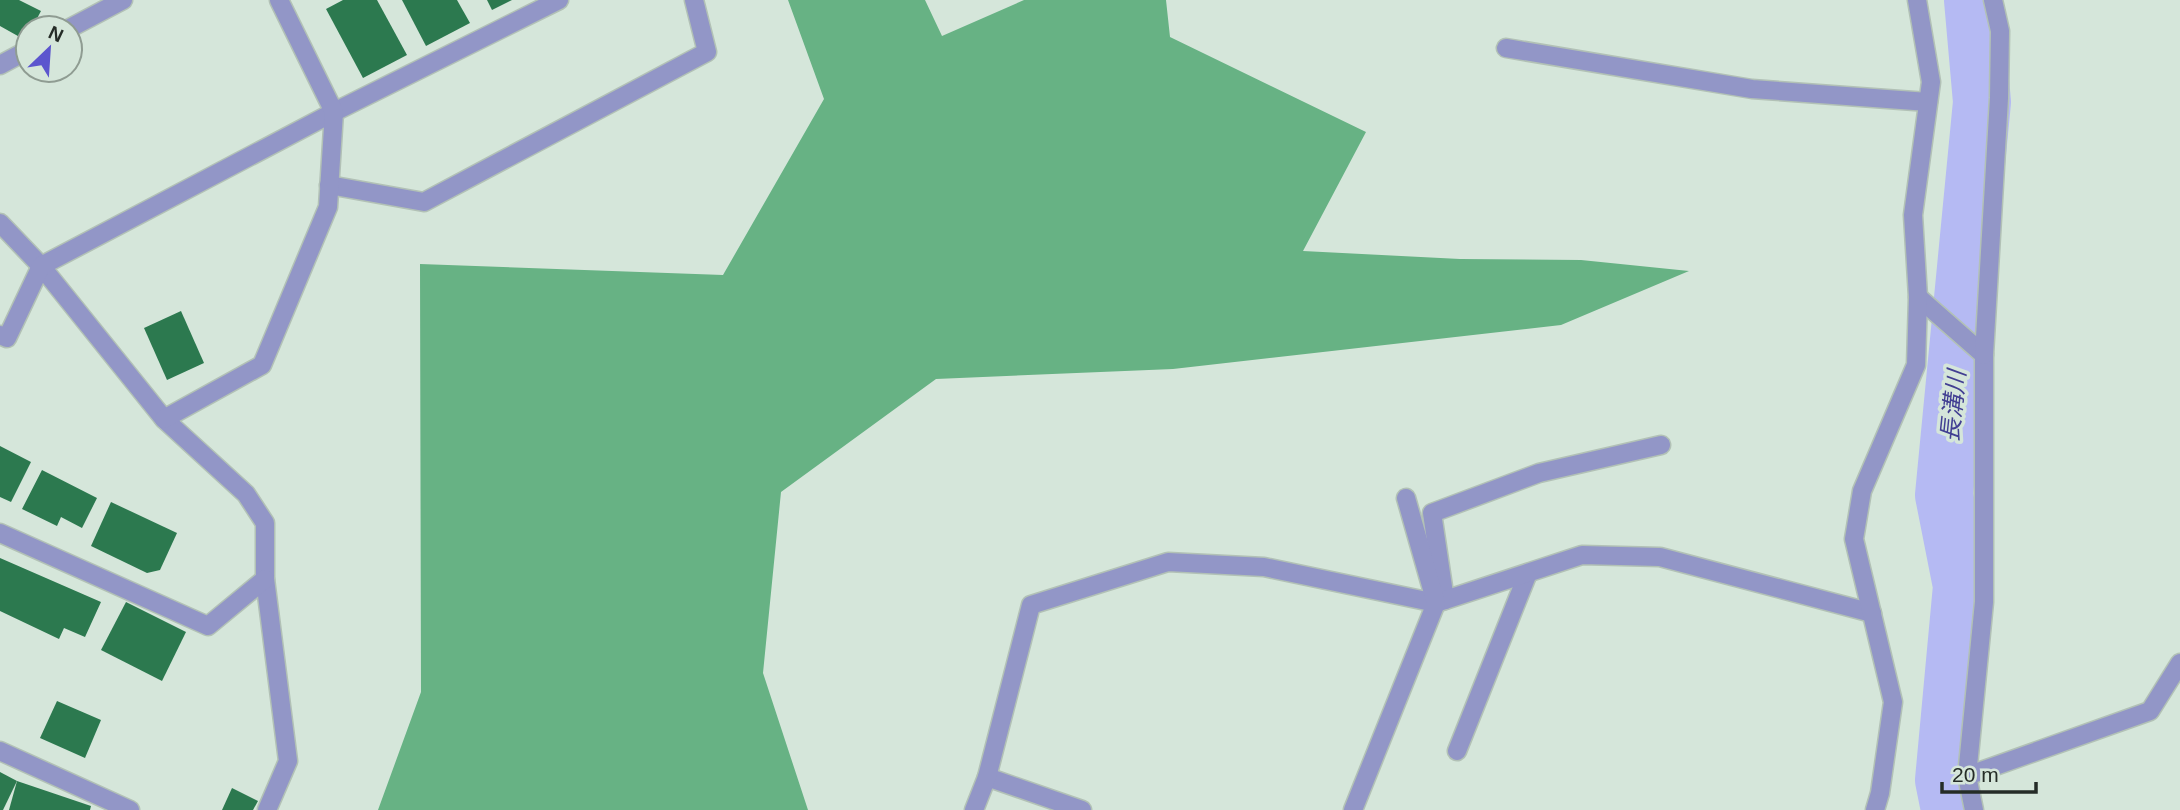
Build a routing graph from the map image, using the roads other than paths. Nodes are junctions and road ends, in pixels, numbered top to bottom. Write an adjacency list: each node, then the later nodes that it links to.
1 (122, 0): 7 (street)
2 (279, 0): 10 (street)
3 (559, 0): 10 (street)
4 (694, 0): 11 (street)
5 (1917, 0): 9 (street)
6 (1993, 0): 16 (street)
7 (84, 20)
8 (1506, 48): 9 (street)
9 (1928, 102): 14 (street)
10 (334, 112): 11 (street); 13 (street)
11 (330, 186): 17 (street)
12 (0, 223): 13 (street)
13 (41, 266): 15 (street); 17 (street)
14 (1918, 297): 16 (street); 24 (street)
15 (0, 335)
16 (1984, 355): 28 (street)
17 (164, 419): 22 (street)
18 (1661, 445): 23 (street)
19 (1406, 498): 23 (street)
20 (0, 533): 22 (street)
21 (1528, 573): 23 (street); 24 (street); 27 (street)
22 (265, 579): 31 (street)
23 (1440, 601): 29 (street); 34 (street)
24 (1872, 613): 35 (street)
25 (2180, 663): 28 (street)
26 (0, 751): 30 (street)
27 (1457, 751)
28 (1967, 776): 36 (street)
29 (987, 777): 32 (street); 33 (street)
30 (130, 810)
31 (267, 810)
32 (974, 810)
33 (1082, 810)
34 (1353, 810)
35 (1875, 810)
36 (1974, 810)

